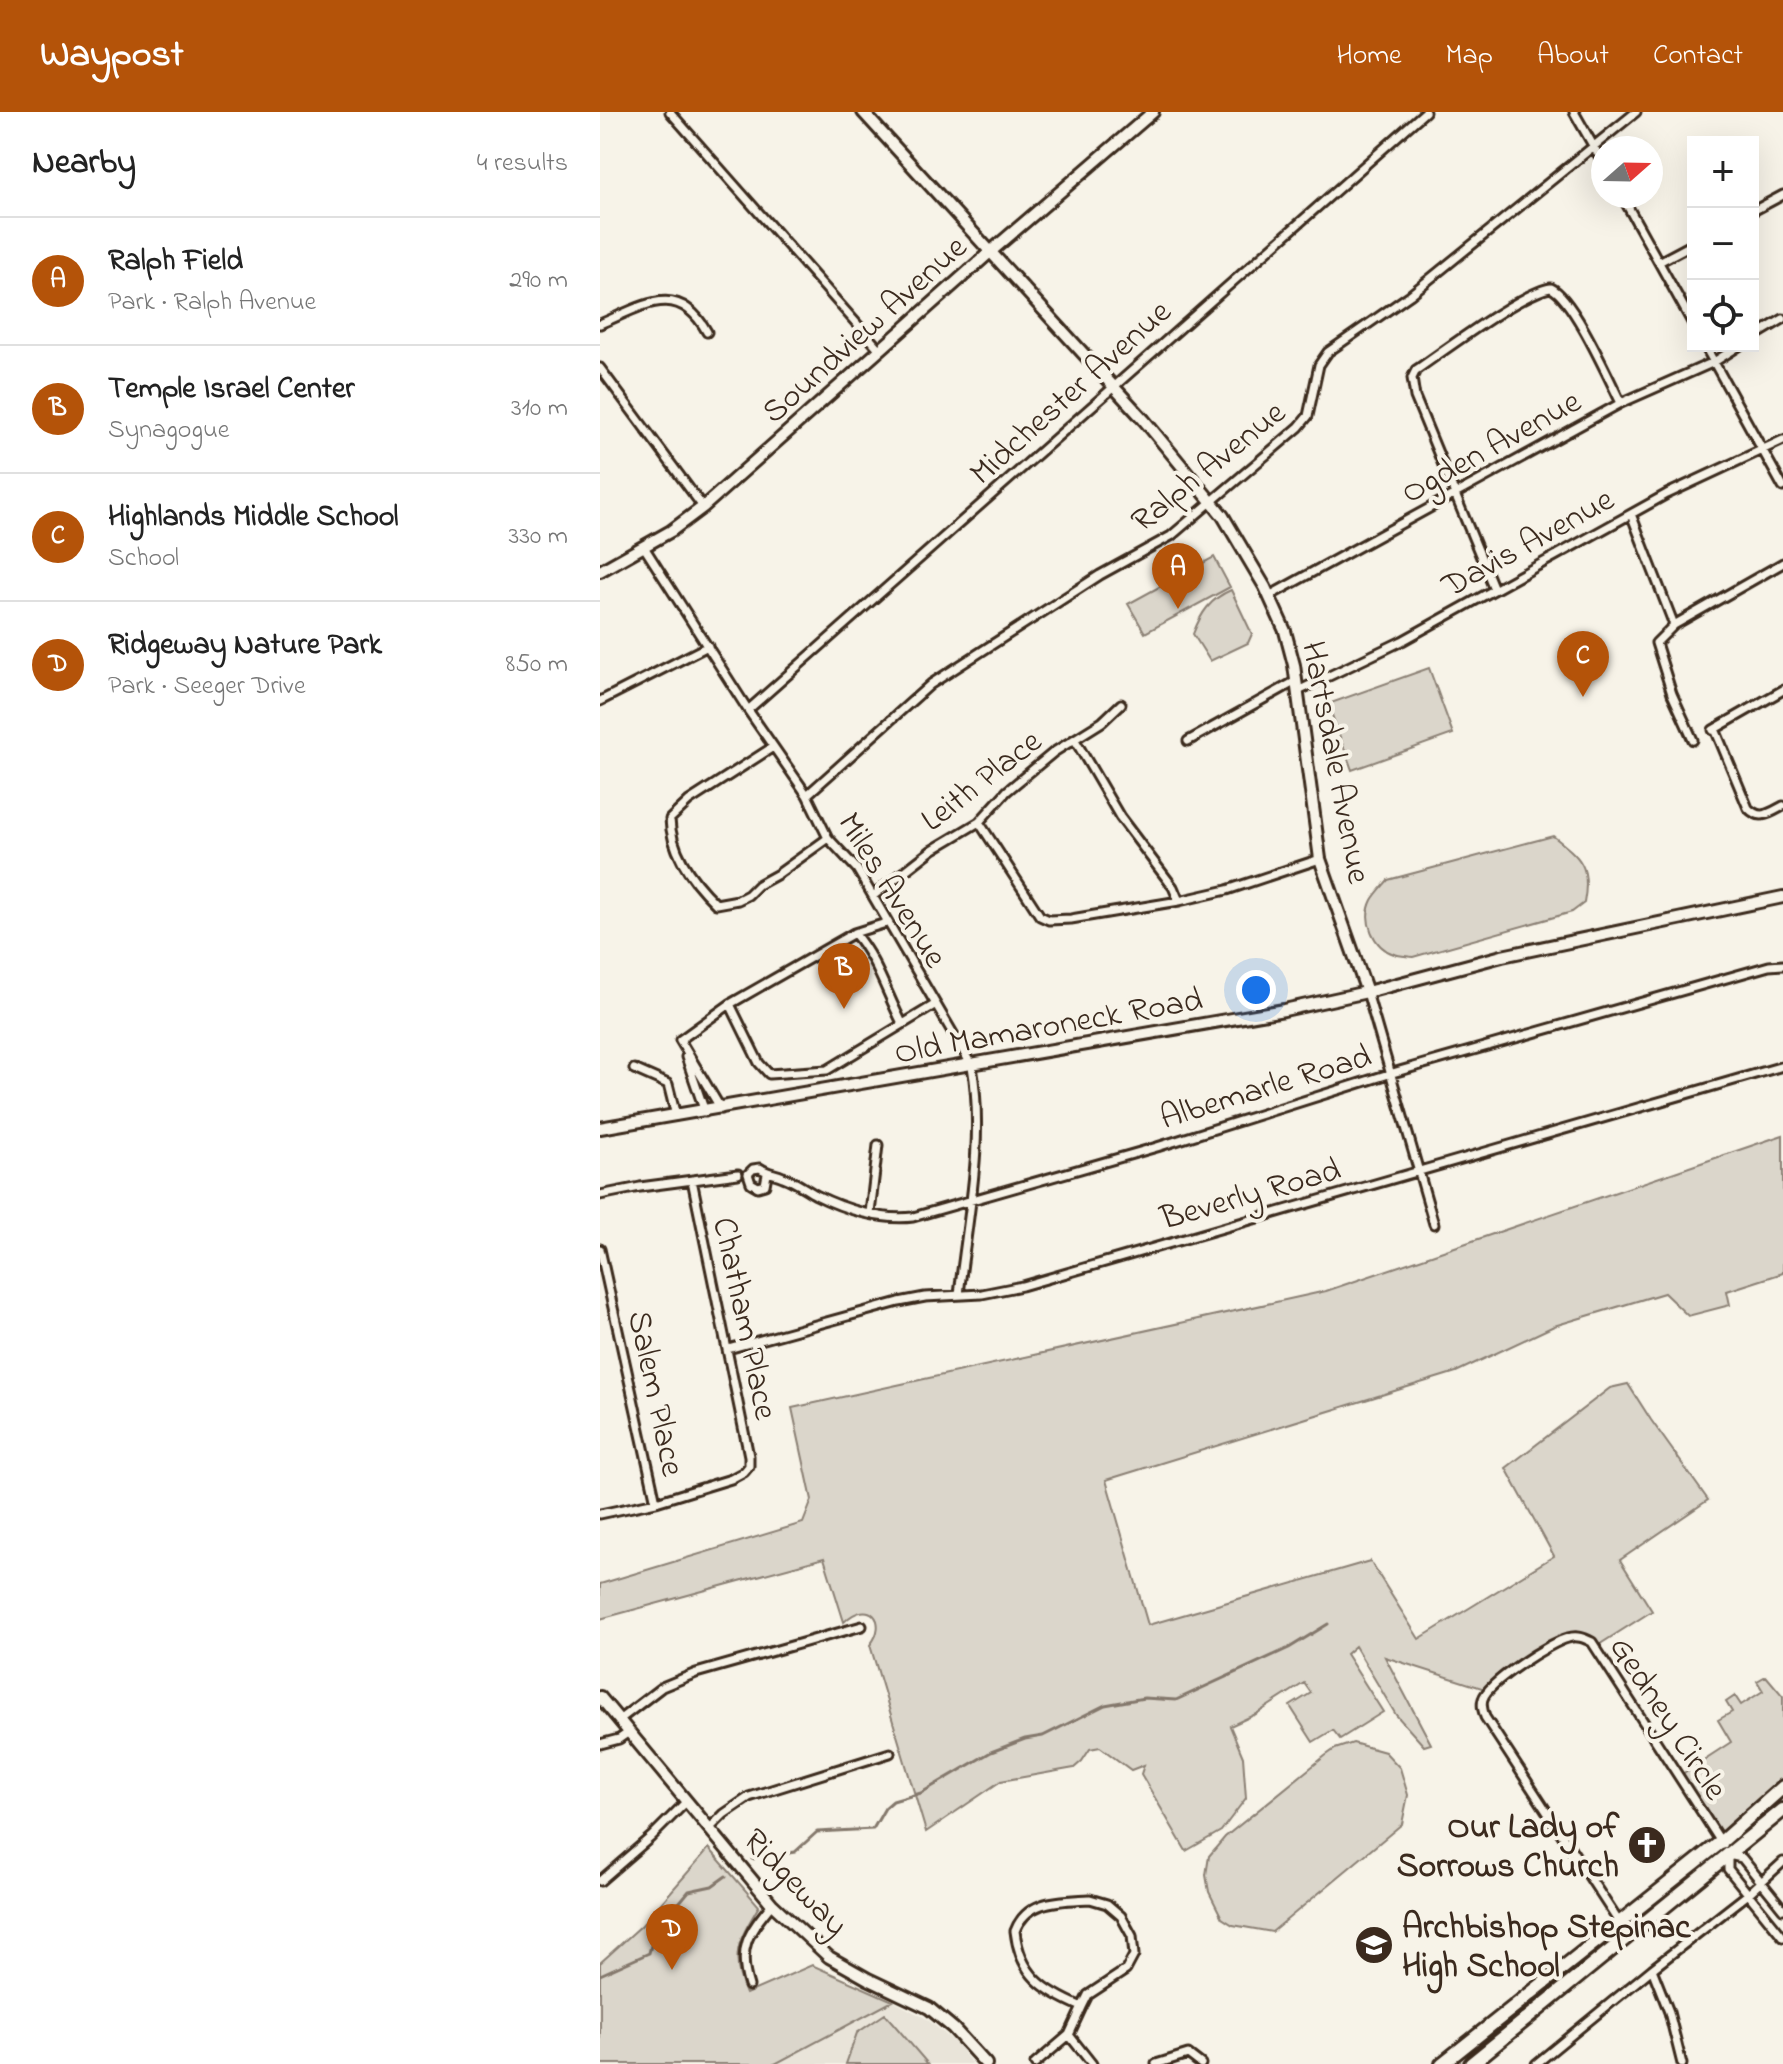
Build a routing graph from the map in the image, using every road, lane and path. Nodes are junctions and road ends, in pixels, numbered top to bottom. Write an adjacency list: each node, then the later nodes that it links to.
1 (670, 112): 21 (street)
2 (863, 112): 14 (street, Hartsdale Avenue)
3 (1153, 112): 14 (street, Soundview Avenue)
4 (1425, 112): 26 (street, Midchester Avenue)
5 (1574, 112): 8 (street)
6 (1636, 112): 7 (street, Ralph Avenue)
7 (1605, 136)
8 (1591, 142)
9 (1591, 147): 32 (street, Ralph Avenue)
10 (1783, 195): 12 (street)
11 (1629, 208): 15 (street)
12 (1759, 208)
13 (1687, 247): 15 (street)
14 (989, 253): 21 (street, Soundview Avenue); 26 (street, Hartsdale Avenue)
15 (1659, 262): 16 (street)
16 (1687, 313)
17 (1783, 319): 20 (street)
18 (600, 324): 19 (street)
19 (707, 332)
20 (1759, 333)
21 (880, 350): 33 (street, Soundview Avenue)
22 (1708, 352): 24 (street)
23 (1730, 352): 24 (street, Ogden Avenue)
24 (1714, 362): 27 (street, Ogden Avenue); 29 (street)
25 (600, 368): 33 (street)
26 (1112, 387): 32 (street, Hartsdale Avenue); 46 (street, Midchester Avenue)
27 (1621, 403): 31 (street, Ogden Avenue); 31 (street)
28 (1783, 440): 29 (street, Davis Avenue)
29 (1763, 452): 30 (street); 34 (street, Davis Avenue)
30 (1783, 487)
31 (1454, 495): 38 (street); 39 (street, Ogden Avenue)
32 (1212, 501): 39 (street, Hartsdale Avenue); 51 (street, Ralph Avenue)
33 (703, 507): 35 (street, Soundview Avenue)
34 (1631, 514): 38 (street, Davis Avenue); 40 (street)
35 (644, 547): 37 (street, Soundview Avenue); 41 (street, Miles Avenue)
36 (1783, 563): 40 (street)
37 (600, 571)
38 (1494, 589): 42 (street, Davis Avenue)
39 (1269, 596): 42 (street, Hartsdale Avenue)
40 (1674, 625): 48 (street)
41 (708, 646): 44 (street); 46 (street, Miles Avenue)
42 (1297, 686): 49 (street, Davis Avenue); 55 (street, Hartsdale Avenue)
43 (1783, 690): 52 (street)
44 (600, 701)
45 (1121, 704): 47 (street, Leith Place)
46 (748, 710): 50 (street, Miles Avenue)
47 (1075, 740): 53 (street, Leith Place); 58 (street)
48 (1693, 740)
49 (1188, 741)
50 (773, 747): 51 (street, Miles Avenue); 54 (street)
51 (807, 795): 54 (street, Miles Avenue)
52 (1783, 806)
53 (979, 822): 56 (street, Leith Place); 58 (street)
54 (828, 838): 56 (street, Miles Avenue)
55 (1320, 859): 58 (street); 62 (street, Hartsdale Avenue)
56 (873, 896): 59 (street, Miles Avenue)
57 (1783, 897): 62 (street, Old Mamaroneck Road)
58 (1179, 901)
59 (886, 923): 60 (street); 64 (street, Miles Avenue)
60 (854, 933): 63 (street); 65 (street)
61 (1783, 965): 70 (street, Albemarle Road)
62 (1367, 992): 67 (street, Old Mamaroneck Road); 70 (street, Hartsdale Avenue)
63 (730, 1004): 65 (street); 66 (street)
64 (936, 1004): 65 (street); 67 (street, Miles Avenue)
65 (902, 1023)
66 (680, 1040): 71 (street); 72 (street)
67 (972, 1066): 71 (street, Old Mamaroneck Road); 81 (street, Miles Avenue)
68 (1783, 1066): 76 (street, Beverly Road)
69 (634, 1069): 73 (street)
70 (1389, 1074): 76 (street, Hartsdale Avenue); 81 (street, Albemarle Road)
71 (721, 1109): 72 (street, Old Mamaroneck Road)
72 (705, 1112): 73 (street, Old Mamaroneck Road)
73 (676, 1116): 74 (street, Old Mamaroneck Road)
74 (600, 1128)
75 (878, 1145): 82 (street)
76 (1418, 1170): 83 (street, Hartsdale Avenue); 85 (street, Beverly Road)
77 (738, 1174): 79 (street)
78 (767, 1174): 82 (street, Albemarle Road)
79 (692, 1180): 80 (street); 86 (street, Chatham Place)
80 (600, 1195)
81 (970, 1199): 82 (street, Albemarle Road); 85 (street, Miles Avenue)
82 (870, 1213)
83 (1434, 1224)
84 (600, 1249): 87 (street, Salem Place)
85 (959, 1295): 86 (street, Beverly Road)
86 (728, 1349): 87 (street, Chatham Place)
87 (656, 1502): 88 (street)
88 (600, 1514)
89 (862, 1626): 91 (street)
90 (600, 1697): 91 (street, Ridgeway)
91 (619, 1720): 92 (street, Ridgeway)
92 (629, 1732): 93 (street); 96 (street, Ridgeway)
93 (600, 1744)
94 (890, 1753): 98 (street)
95 (1783, 1787): 99 (main road)
96 (687, 1801): 98 (street, Ridgeway); 102 (street)
97 (1783, 1810): 100 (main road)
98 (710, 1828): 105 (street, Ridgeway)
99 (1721, 1842): 100 (street); 107 (main road); 107 (street, Gedney Circle)
100 (1728, 1855): 103 (street); 104 (street); 108 (main road)
101 (1783, 1862): 103 (street)
102 (600, 1881)
103 (1761, 1882): 104 (street); 106 (street)
104 (1747, 1895): 109 (street); 110 (street)
105 (772, 1904): 112 (street); 118 (street, Ridgeway)
106 (1783, 1909)
107 (1618, 1922): 108 (street, Gedney Circle); 111 (main road)
108 (1628, 1936): 113 (main road)
109 (1783, 1937)
110 (1652, 1969): 125 (street); 126 (street)
111 (1552, 1976): 113 (street); 115 (main road)
112 (749, 1986)
113 (1563, 1989): 117 (main road)
114 (1082, 2007): 114 (street); 116 (street)
115 (1490, 2024): 117 (street); 123 (main road)
116 (1069, 2035): 119 (street); 120 (street)
117 (1501, 2040): 124 (main road)
118 (986, 2064)
119 (1035, 2064)
120 (1092, 2064)
121 (1156, 2064): 122 (street)
122 (1201, 2064)
123 (1442, 2064)
124 (1471, 2064)
125 (1536, 2064)
126 (1682, 2064)

